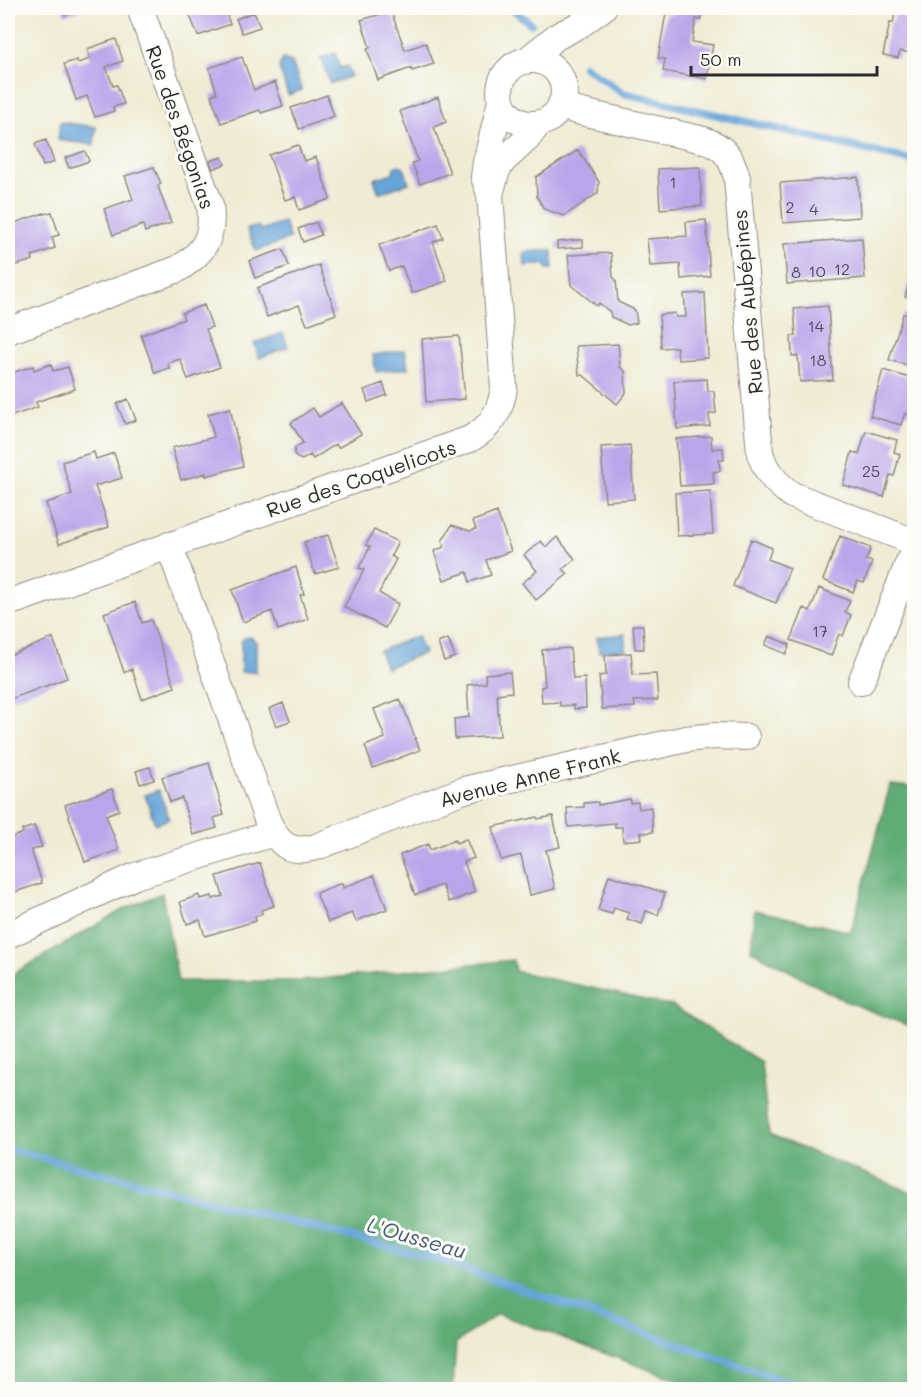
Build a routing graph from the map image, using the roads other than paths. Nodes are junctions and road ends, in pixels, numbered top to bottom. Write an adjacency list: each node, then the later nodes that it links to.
1 (140, 8): 10 (street, Rue des Bégonias)
2 (603, 8): 3 (street, Rue des Coquelicots)
3 (581, 24): 4 (street, Rue des Coquelicots); 5 (street, Rue des Coquelicots)
4 (526, 61): 5 (street); 6 (street, Rue des Coquelicots)
5 (558, 74): 7 (street)
6 (501, 101): 8 (street); 9 (street, Rue des Coquelicots)
7 (561, 104): 8 (street, Rue des Coquelicots); 11 (street, Rue des Aubépines)
8 (538, 124): 9 (street, Rue des Coquelicots)
9 (490, 194): 12 (street, Rue des Coquelicots)
10 (8, 331)
11 (911, 544): 14 (street)
12 (169, 545): 13 (street, Rue des Coquelicots); 16 (street)
13 (8, 603)
14 (861, 682)
15 (746, 737): 16 (street, Avenue Anne Frank)
16 (274, 834): 17 (street)
17 (8, 935)

